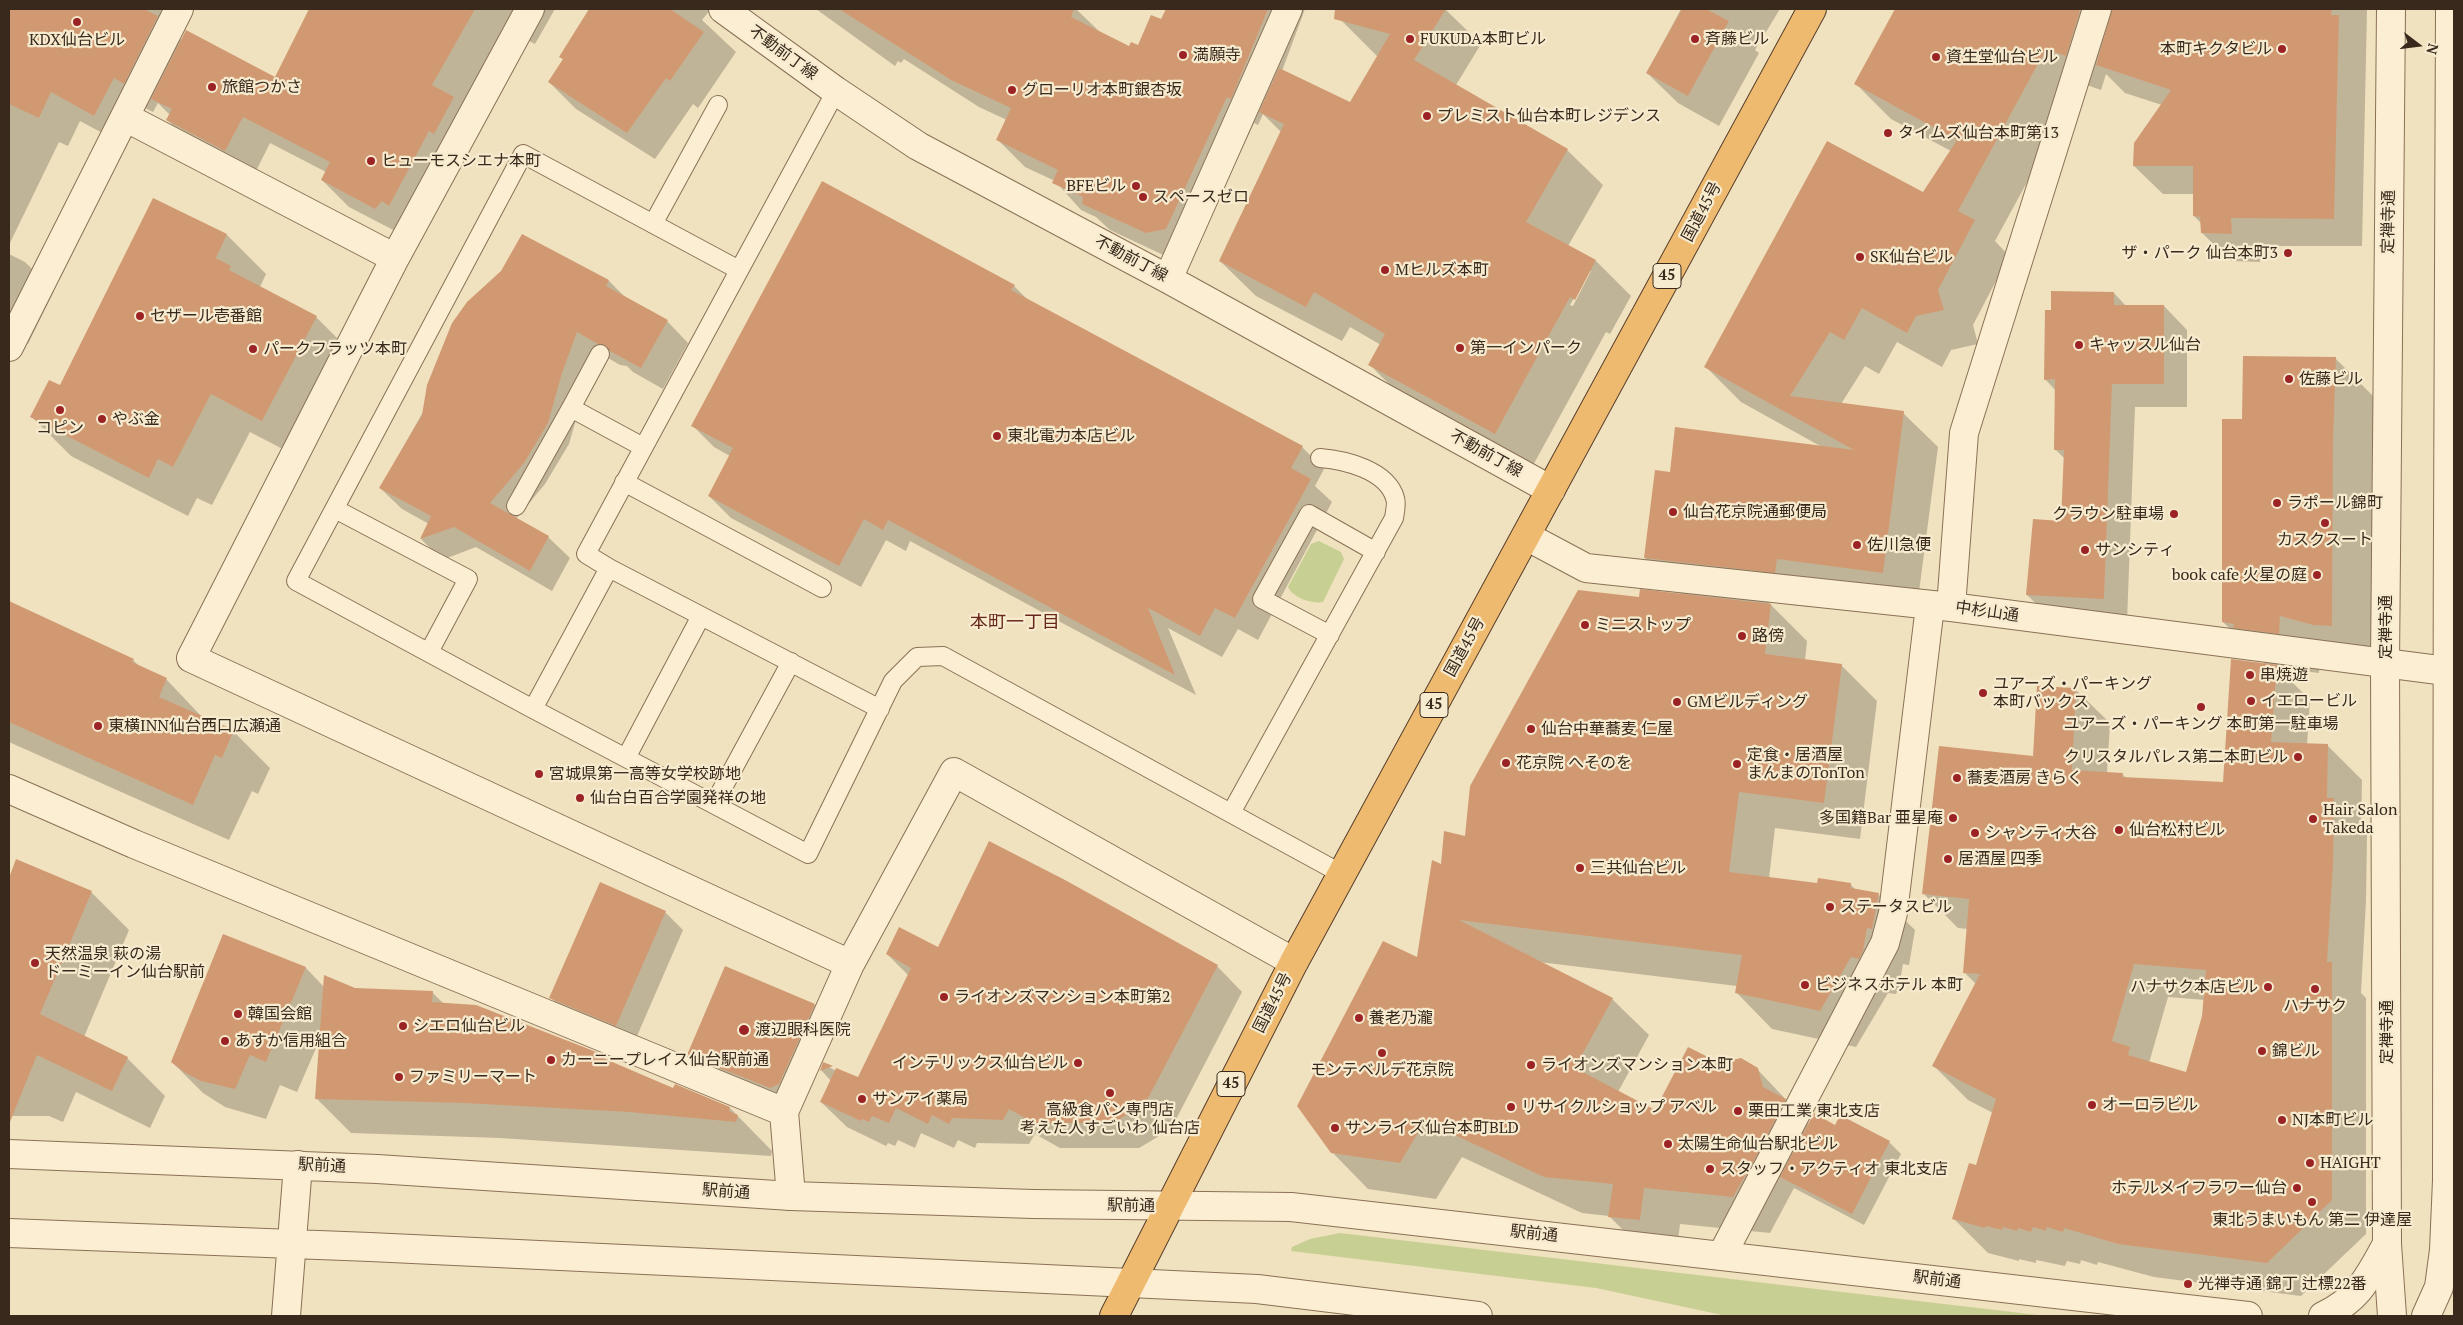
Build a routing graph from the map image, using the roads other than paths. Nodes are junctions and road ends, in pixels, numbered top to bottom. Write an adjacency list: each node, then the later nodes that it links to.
1 (179, 9): 11 (street)
2 (530, 9): 13 (street)
3 (723, 9): 9 (street, 不動前丁線)
4 (1288, 9): 15 (street)
5 (1812, 9): 22 (highway, 国道45号 / 45)
6 (2097, 9): 29 (street)
7 (2391, 9): 34 (street, 定禅寺通)
8 (2450, 9): 35 (street)
9 (836, 91): 14 (lane); 15 (street, 不動前丁線)
10 (718, 105): 12 (lane)
11 (125, 118): 13 (street); 16 (street)
12 (653, 224): 14 (lane); 24 (lane)
13 (395, 258): 44 (street)
14 (739, 270): 19 (lane)
15 (1168, 279): 22 (street, 不動前丁線)
16 (9, 347)
17 (600, 354): 18 (lane)
18 (572, 408): 19 (lane); 23 (lane)
19 (643, 447): 21 (lane)
20 (1320, 458): 26 (lane)
21 (624, 482): 27 (lane); 28 (lane)
22 (1551, 490): 25 (highway, 国道45号 / 45)
23 (516, 506)
24 (335, 509): 32 (lane); 32 (lane)
25 (1526, 536): 29 (street, 中杉山通); 42 (highway, 国道45号 / 45)
26 (1376, 552): 31 (lane); 31 (lane)
27 (609, 568): 30 (lane); 36 (lane)
28 (822, 588)
29 (1941, 606): 34 (street, 中杉山通); 53 (street)
30 (701, 616): 33 (lane); 38 (lane)
31 (1330, 635): 41 (lane)
32 (429, 652): 36 (lane)
33 (790, 662): 37 (lane); 40 (lane)
34 (2385, 663): 35 (street, 中杉山通); 51 (street, 定禅寺通)
35 (2450, 671): 61 (street)
36 (533, 709): 38 (lane)
37 (880, 709): 40 (lane); 41 (lane)
38 (626, 758): 40 (lane)
39 (9, 789): 45 (street)
40 (714, 804)
41 (1231, 814): 42 (lane)
42 (1342, 874): 43 (highway, 国道45号 / 45)
43 (1294, 962): 44 (street); 49 (highway, 国道45号 / 45)
44 (850, 964): 45 (street)
45 (784, 1112): 48 (street)
46 (9, 1154): 47 (street, 駅前通)
47 (298, 1165): 48 (street, 駅前通); 52 (street)
48 (791, 1196): 49 (street, 駅前通)
49 (1169, 1207): 53 (street, 駅前通); 54 (highway, 国道45号 / 45)
50 (9, 1233): 52 (street)
51 (2387, 1244): 59 (street); 60 (street, 定禅寺通)
52 (291, 1245): 54 (street); 55 (street)
53 (1722, 1255): 58 (street, 駅前通)
54 (1131, 1282): 56 (highway, 国道45号 / 45); 57 (street)
55 (286, 1316)
56 (1114, 1316)
57 (1478, 1316)
58 (2248, 1316)
59 (2323, 1316)
60 (2392, 1316)
61 (2426, 1316)

